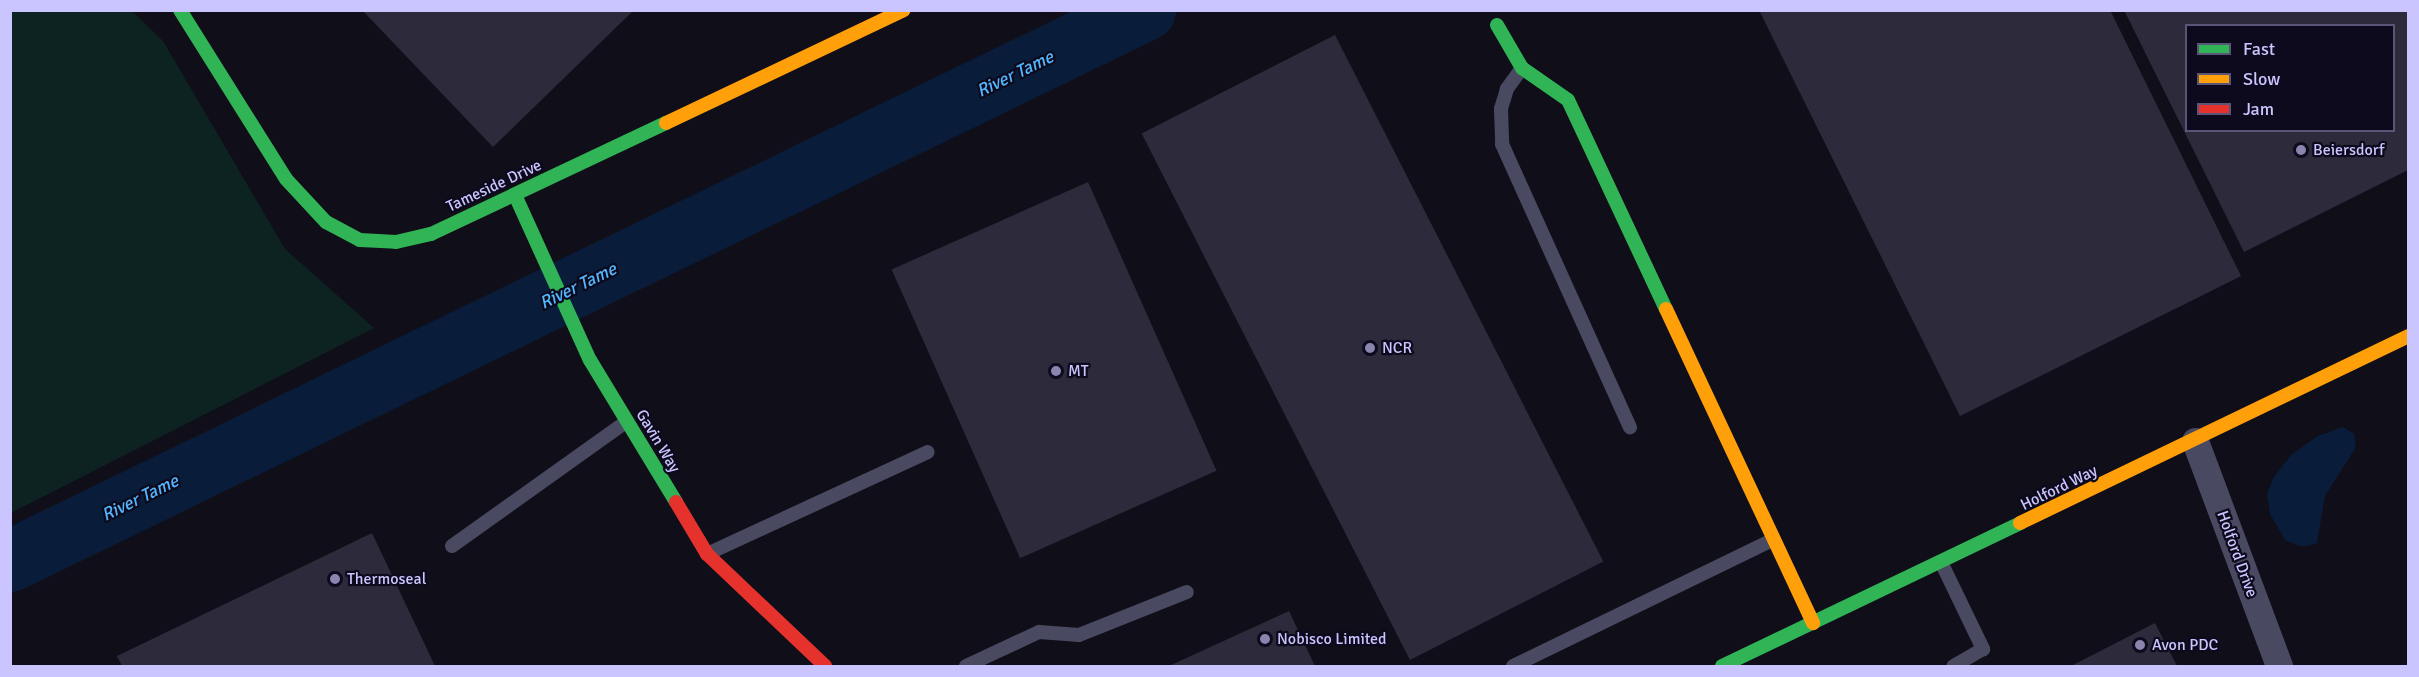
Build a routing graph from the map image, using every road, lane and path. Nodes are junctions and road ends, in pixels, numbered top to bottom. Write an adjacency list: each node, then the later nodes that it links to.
1 (180, 10): 5 (street, Tameside Drive)
2 (904, 10): 5 (street, Tameside Drive)
3 (1497, 25): 4 (street)
4 (1521, 68): 8 (lane); 11 (street)
5 (515, 195): 7 (street, Gavin Way)
6 (2409, 336): 9 (street, Holford Way)
7 (627, 421): 12 (lane); 13 (street, Gavin Way)
8 (1630, 427)
9 (2195, 441): 14 (street, Holford Way); 23 (street, Holford Drive)
10 (928, 452): 13 (lane)
11 (1774, 539): 16 (street); 20 (lane)
12 (452, 546)
13 (707, 554): 18 (street, Gavin Way)
14 (1941, 562): 16 (street, Holford Way); 22 (lane)
15 (1186, 592): 17 (lane)
16 (1813, 623): 21 (street, Holford Way)
17 (984, 663): 19 (lane)
18 (825, 666)
19 (966, 666)
20 (1513, 666)
21 (1722, 666)
22 (1954, 666)
23 (2279, 666)

